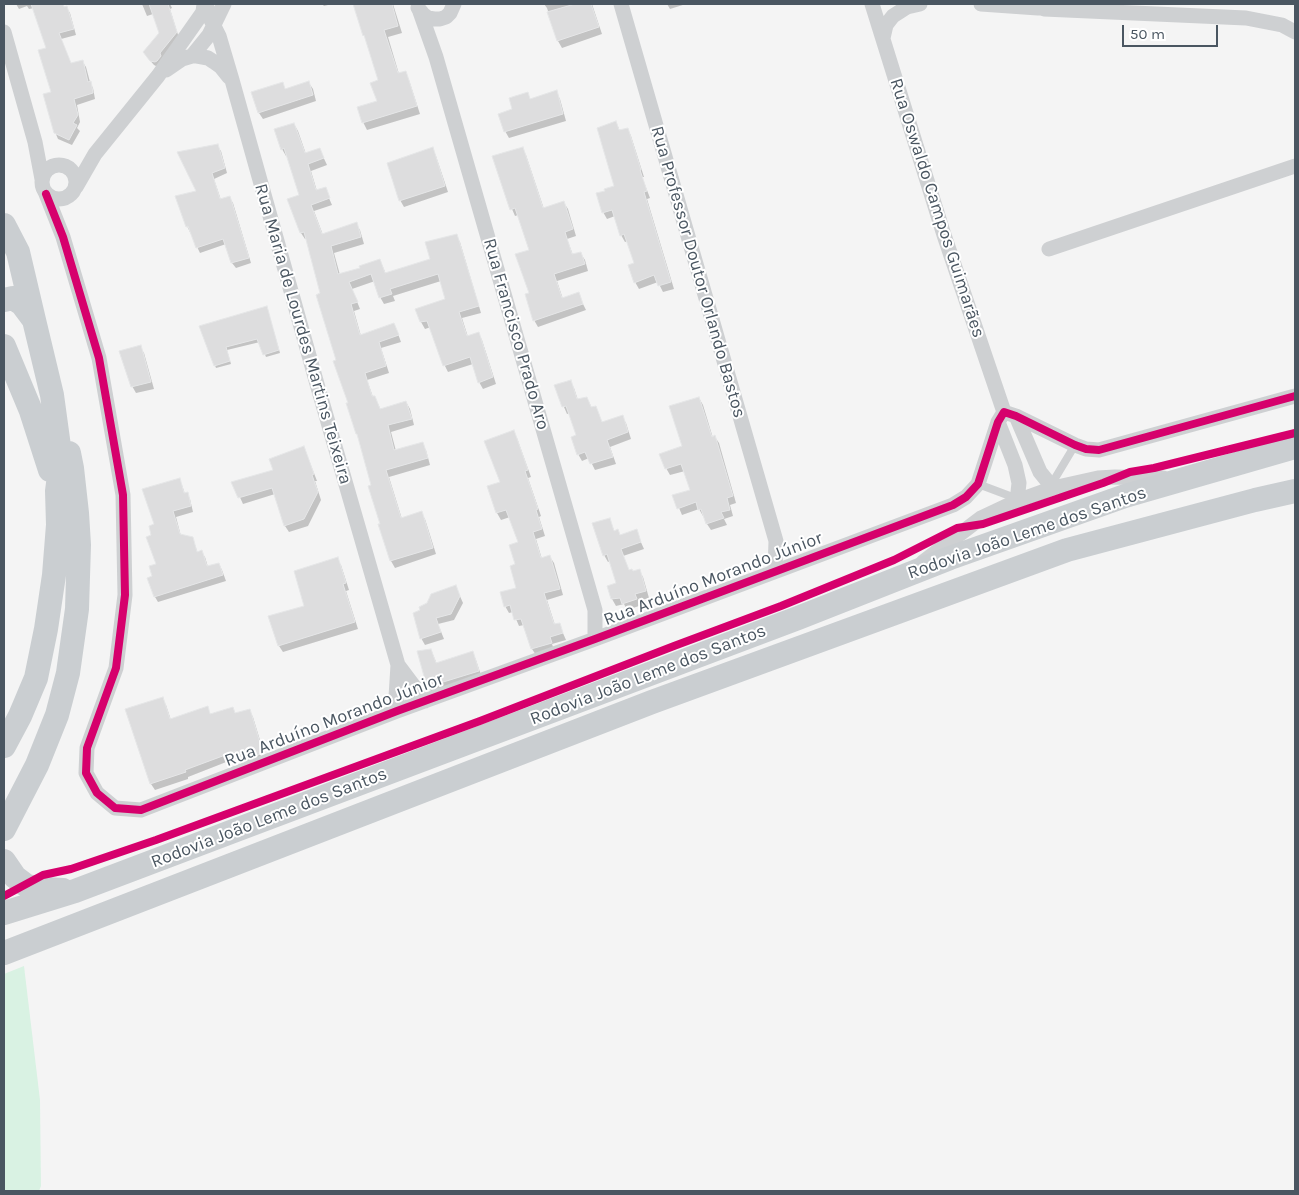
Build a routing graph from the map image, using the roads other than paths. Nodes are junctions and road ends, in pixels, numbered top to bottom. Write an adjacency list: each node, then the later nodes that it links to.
1 (205, 4): 12 (street, Rua Maria de Lourdes Martins Teixeira); 18 (street)
2 (224, 4): 12 (street)
3 (621, 4): 44 (street, Rua Professor Doutor Orlando Bastos)
4 (872, 4): 15 (street, Rua Oswaldo Campos Guimarães)
5 (920, 4): 15 (street)
6 (981, 4): 9 (street)
7 (1085, 4): 11 (street)
8 (418, 6): 10 (street); 17 (street, Rua Francisco Prado Aro)
9 (1042, 6): 11 (street)
10 (452, 8): 17 (street, Rua Francisco Prado Aro)
11 (1110, 12): 14 (street)
12 (214, 26): 16 (street); 19 (street, Rua Maria de Lourdes Martins Teixeira)
13 (4, 32): 20 (street)
14 (1295, 32)
15 (883, 38): 35 (street, Rua Oswaldo Campos Guimarães)
16 (192, 56): 18 (street); 19 (street)
17 (436, 57): 48 (street, Rua Francisco Prado Aro)
18 (158, 76): 21 (street)
19 (232, 80): 51 (street, Rua Maria de Lourdes Martins Teixeira)
20 (35, 142): 22 (street); 24 (street)
21 (95, 154): 22 (street); 25 (street)
22 (63, 165): 24 (street); 25 (street)
23 (1295, 166): 29 (street)
24 (42, 179): 26 (street)
25 (75, 189): 26 (street); 28 (street)
26 (46, 194): 28 (street)
27 (4, 226): 31 (main road)
28 (63, 237): 53 (street, Rua Arduíno Morando Júnior)
29 (1049, 249)
30 (4, 300): 31 (main road)
31 (34, 320): 33 (main road)
32 (4, 346): 41 (main road)
33 (52, 395): 41 (main road); 55 (main road)
34 (1295, 396): 36 (street)
35 (1006, 417): 36 (street); 39 (street, Rua Arduíno Morando Júnior); 40 (street, Rua Oswaldo Campos Guimarães); 43 (street, Rua Oswaldo Campos Guimarães)
36 (1075, 445): 40 (lane)
37 (1295, 448): 38 (main road, Rodovia João Leme dos Santos)
38 (1185, 479): 40 (street); 47 (main road, Rodovia João Leme dos Santos)
39 (978, 484): 43 (lane); 45 (street, Rua Arduíno Morando Júnior)
40 (1052, 486): 43 (street)
41 (57, 491): 54 (main road)
42 (1295, 491): 59 (main road, Rodovia João Leme dos Santos)
43 (1018, 500): 47 (street)
44 (776, 541): 45 (street, Rua Professor Doutor Orlando Bastos); 46 (street, Rua Professor Doutor Orlando Bastos)
45 (794, 564): 46 (street, Rua Arduíno Morando Júnior)
46 (775, 571): 49 (street, Rua Arduíno Morando Júnior)
47 (903, 576): 57 (main road, Rodovia João Leme dos Santos)
48 (595, 610): 49 (street, Rua Francisco Prado Aro); 50 (street, Rua Francisco Prado Aro)
49 (612, 632): 50 (street, Rua Arduíno Morando Júnior)
50 (595, 639): 52 (street, Rua Arduíno Morando Júnior)
51 (398, 665): 52 (street, Rua Maria de Lourdes Martins Teixeira); 53 (street, Rua Maria de Lourdes Martins Teixeira)
52 (425, 701): 53 (street, Rua Arduíno Morando Júnior)
53 (397, 711)
54 (4, 745)
55 (4, 829)
56 (4, 861): 57 (main road)
57 (75, 891): 58 (main road, Rodovia João Leme dos Santos)
58 (4, 913)
59 (4, 953)

